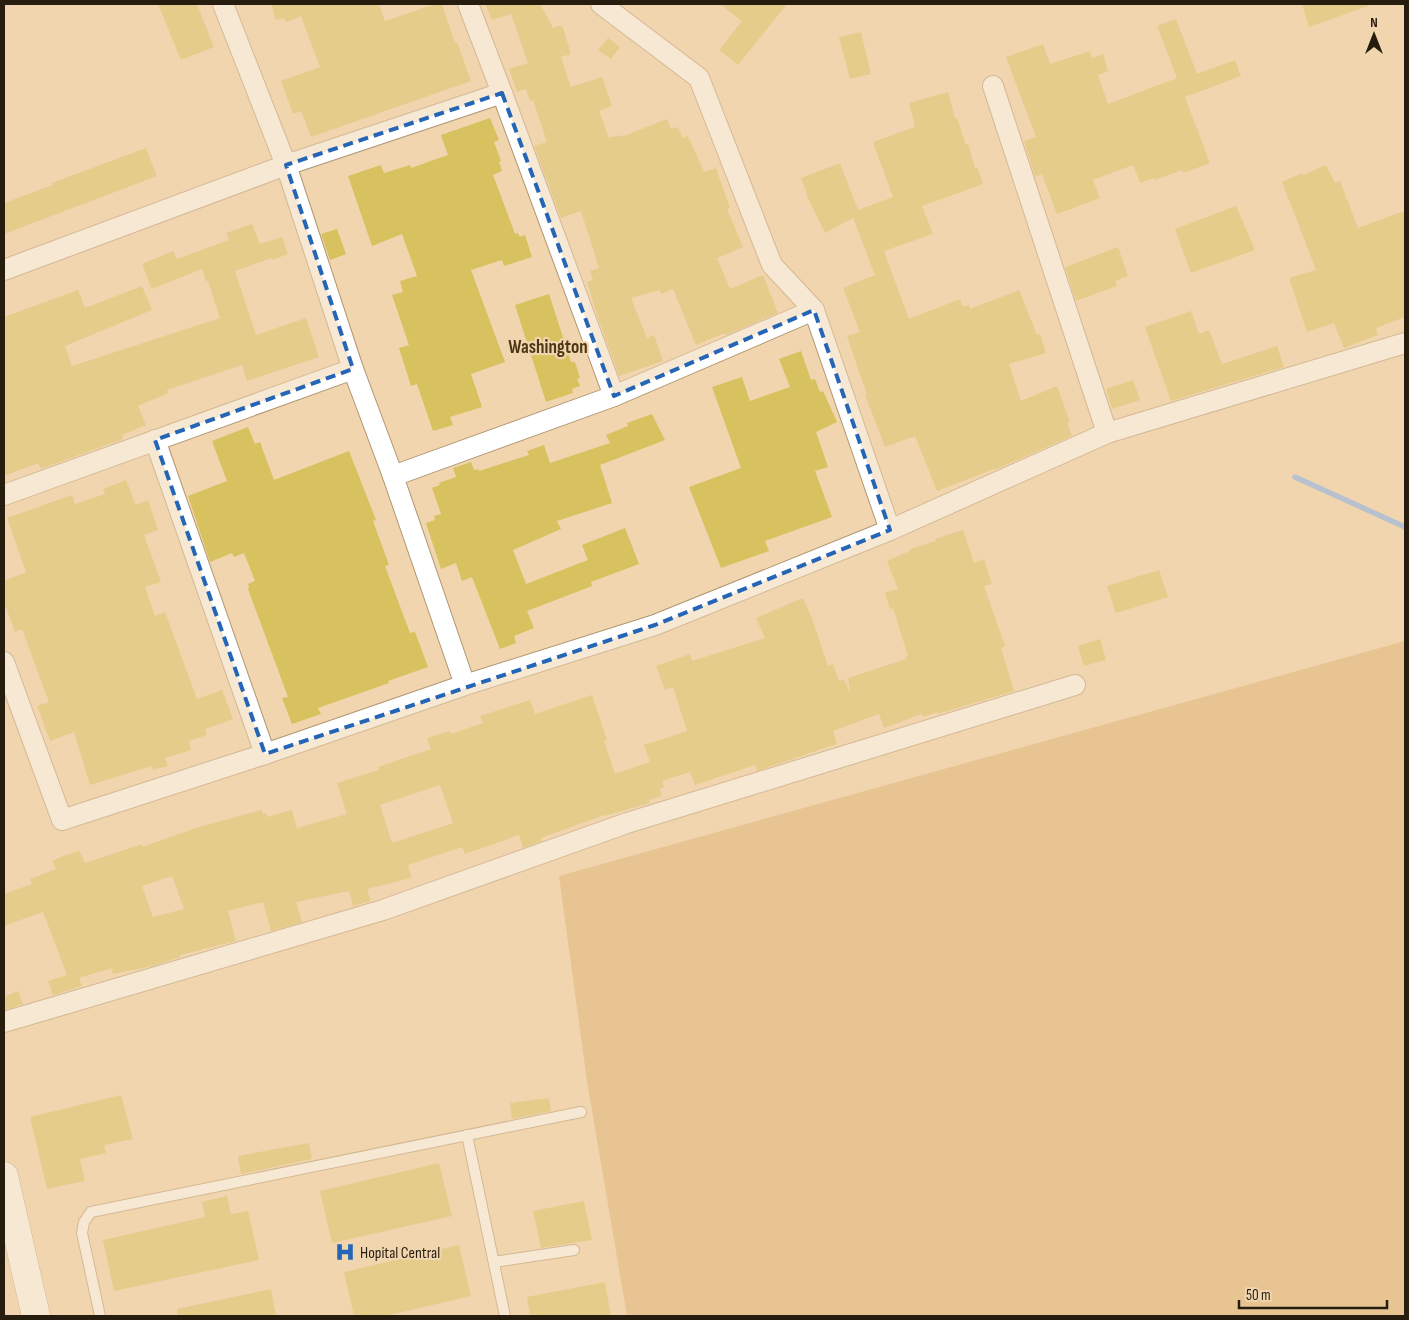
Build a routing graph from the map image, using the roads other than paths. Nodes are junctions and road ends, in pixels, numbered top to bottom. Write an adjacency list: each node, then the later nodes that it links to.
1 (223, 4): 6 (street)
2 (468, 4): 5 (street)
3 (601, 4): 8 (street)
4 (993, 86): 12 (street)
5 (502, 92): 6 (street); 11 (street)
6 (286, 165): 7 (street); 10 (street)
7 (4, 270)
8 (814, 310): 11 (street); 16 (street)
9 (1405, 344): 12 (street)
10 (353, 369): 13 (street); 14 (street)
11 (614, 396): 14 (street)
12 (1108, 433): 16 (street)
13 (155, 440): 15 (street); 20 (street)
14 (393, 476): 18 (street)
15 (4, 495)
16 (890, 530): 18 (street)
17 (4, 662): 20 (street)
18 (465, 685): 20 (street)
19 (1075, 685): 21 (street)
20 (265, 754)
21 (4, 1022)
22 (581, 1112): 23 (lane)
23 (467, 1135): 26 (lane); 28 (lane)
24 (4, 1176): 27 (street)
25 (574, 1250): 26 (lane)
26 (494, 1262): 29 (lane)
27 (36, 1316)
28 (100, 1316)
29 (506, 1316)

